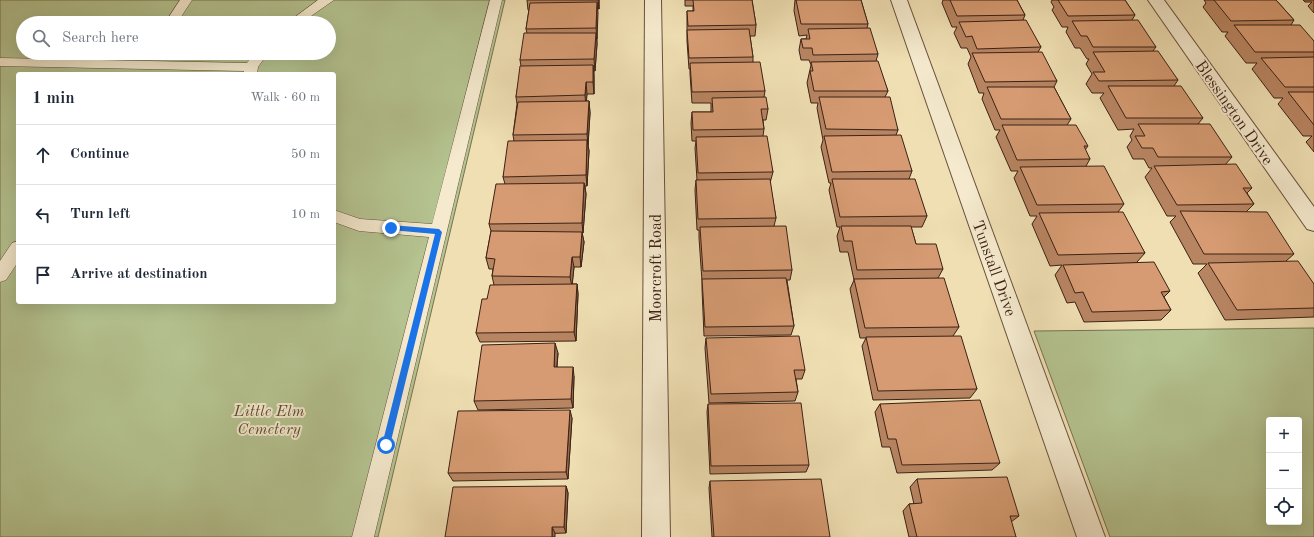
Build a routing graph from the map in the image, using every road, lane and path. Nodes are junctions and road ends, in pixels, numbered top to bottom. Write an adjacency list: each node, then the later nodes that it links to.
1 (186, 0): 7 (lane)
2 (328, 0): 8 (lane)
3 (496, 0): 15 (lane)
4 (653, 0): 19 (street, Moorcroft Road)
5 (899, 0): 20 (street, Tunstall Drive)
6 (1156, 0): 14 (street, Blessington Drive)
7 (176, 16)
8 (303, 16)
9 (257, 60): 12 (lane)
10 (0, 62): 11 (lane)
11 (143, 64): 12 (lane)
12 (251, 70)
13 (336, 217): 15 (lane)
14 (1314, 223)
15 (439, 232): 18 (lane)
16 (16, 251): 17 (lane)
17 (0, 275)
18 (363, 537)
19 (656, 537)
20 (1091, 537)

